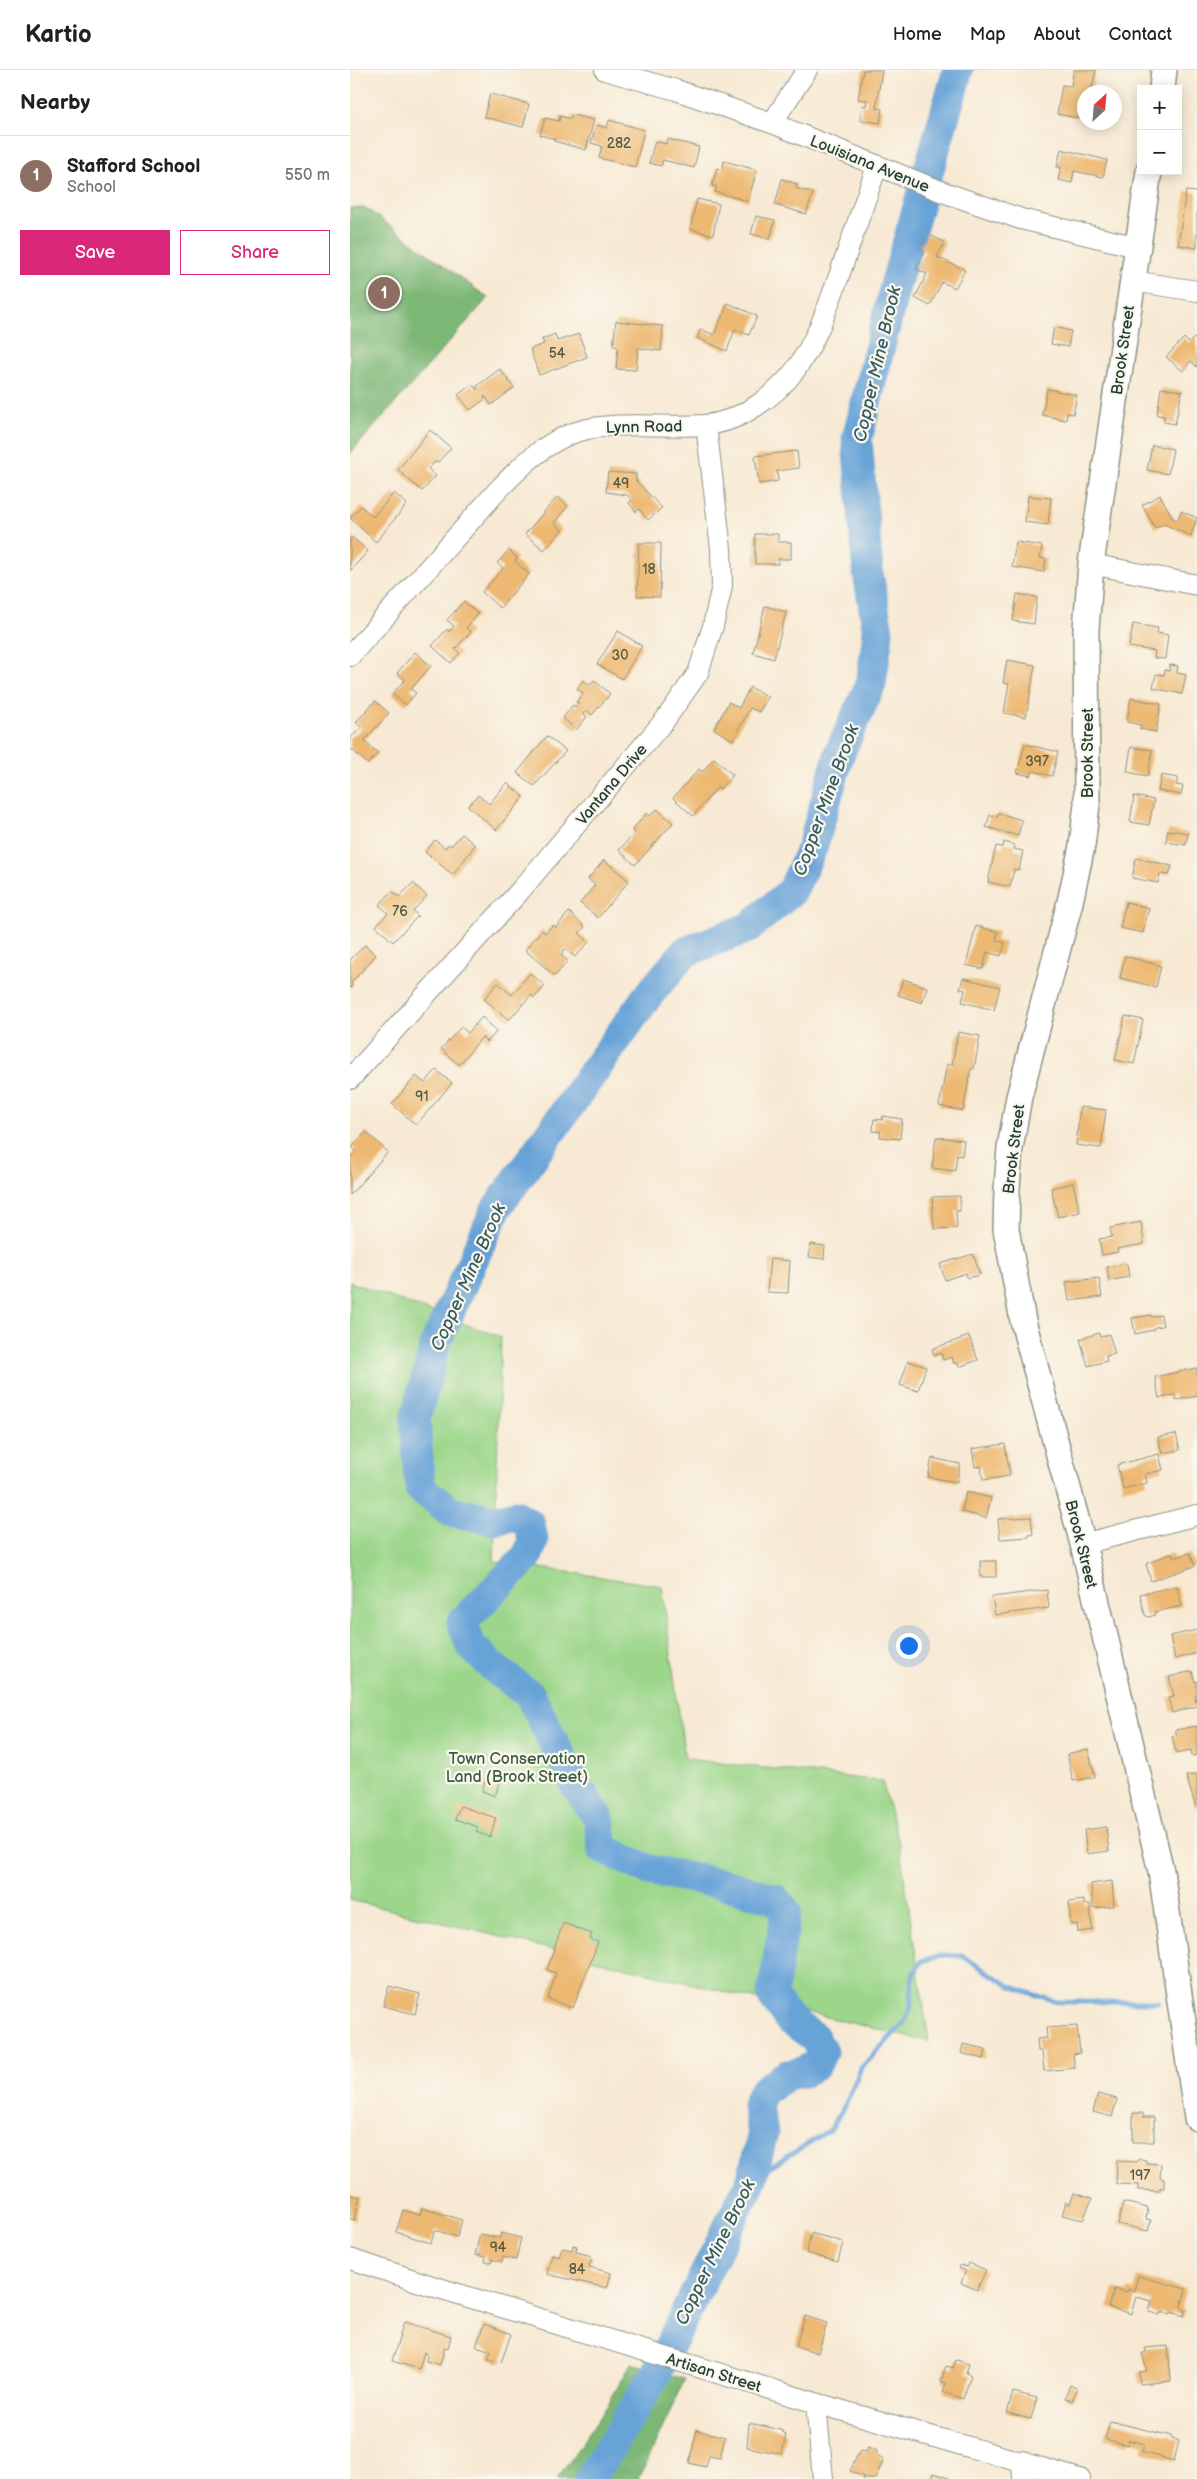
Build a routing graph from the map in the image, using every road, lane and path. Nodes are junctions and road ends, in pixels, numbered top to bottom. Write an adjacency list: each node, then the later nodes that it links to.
1 (605, 70): 5 (street, Louisiana Avenue)
2 (807, 70): 5 (street)
3 (1164, 70): 4 (street)
4 (1162, 85)
5 (772, 123): 6 (street, Louisiana Avenue)
6 (878, 166): 8 (street, Louisiana Avenue); 11 (street, Lynn Road)
7 (1148, 175): 8 (street, Brook Street)
8 (1137, 247): 9 (street, Brook Street)
9 (1132, 281): 10 (street); 12 (street, Brook Street)
10 (1197, 291)
11 (706, 425): 14 (street, Lynn Road); 15 (street, Vantana Drive)
12 (1091, 564): 13 (street); 17 (street, Brook Street)
13 (1197, 585)
14 (350, 656)
15 (350, 1079)
16 (1197, 1515): 17 (street)
17 (1082, 1544): 18 (street, Brook Street)
18 (1197, 2118)
19 (350, 2259): 20 (street, Artisan Street)
20 (816, 2403): 21 (street, Artisan Street); 22 (street)
21 (1023, 2470): 23 (street, Artisan Street)
22 (823, 2479)
23 (1080, 2479)

